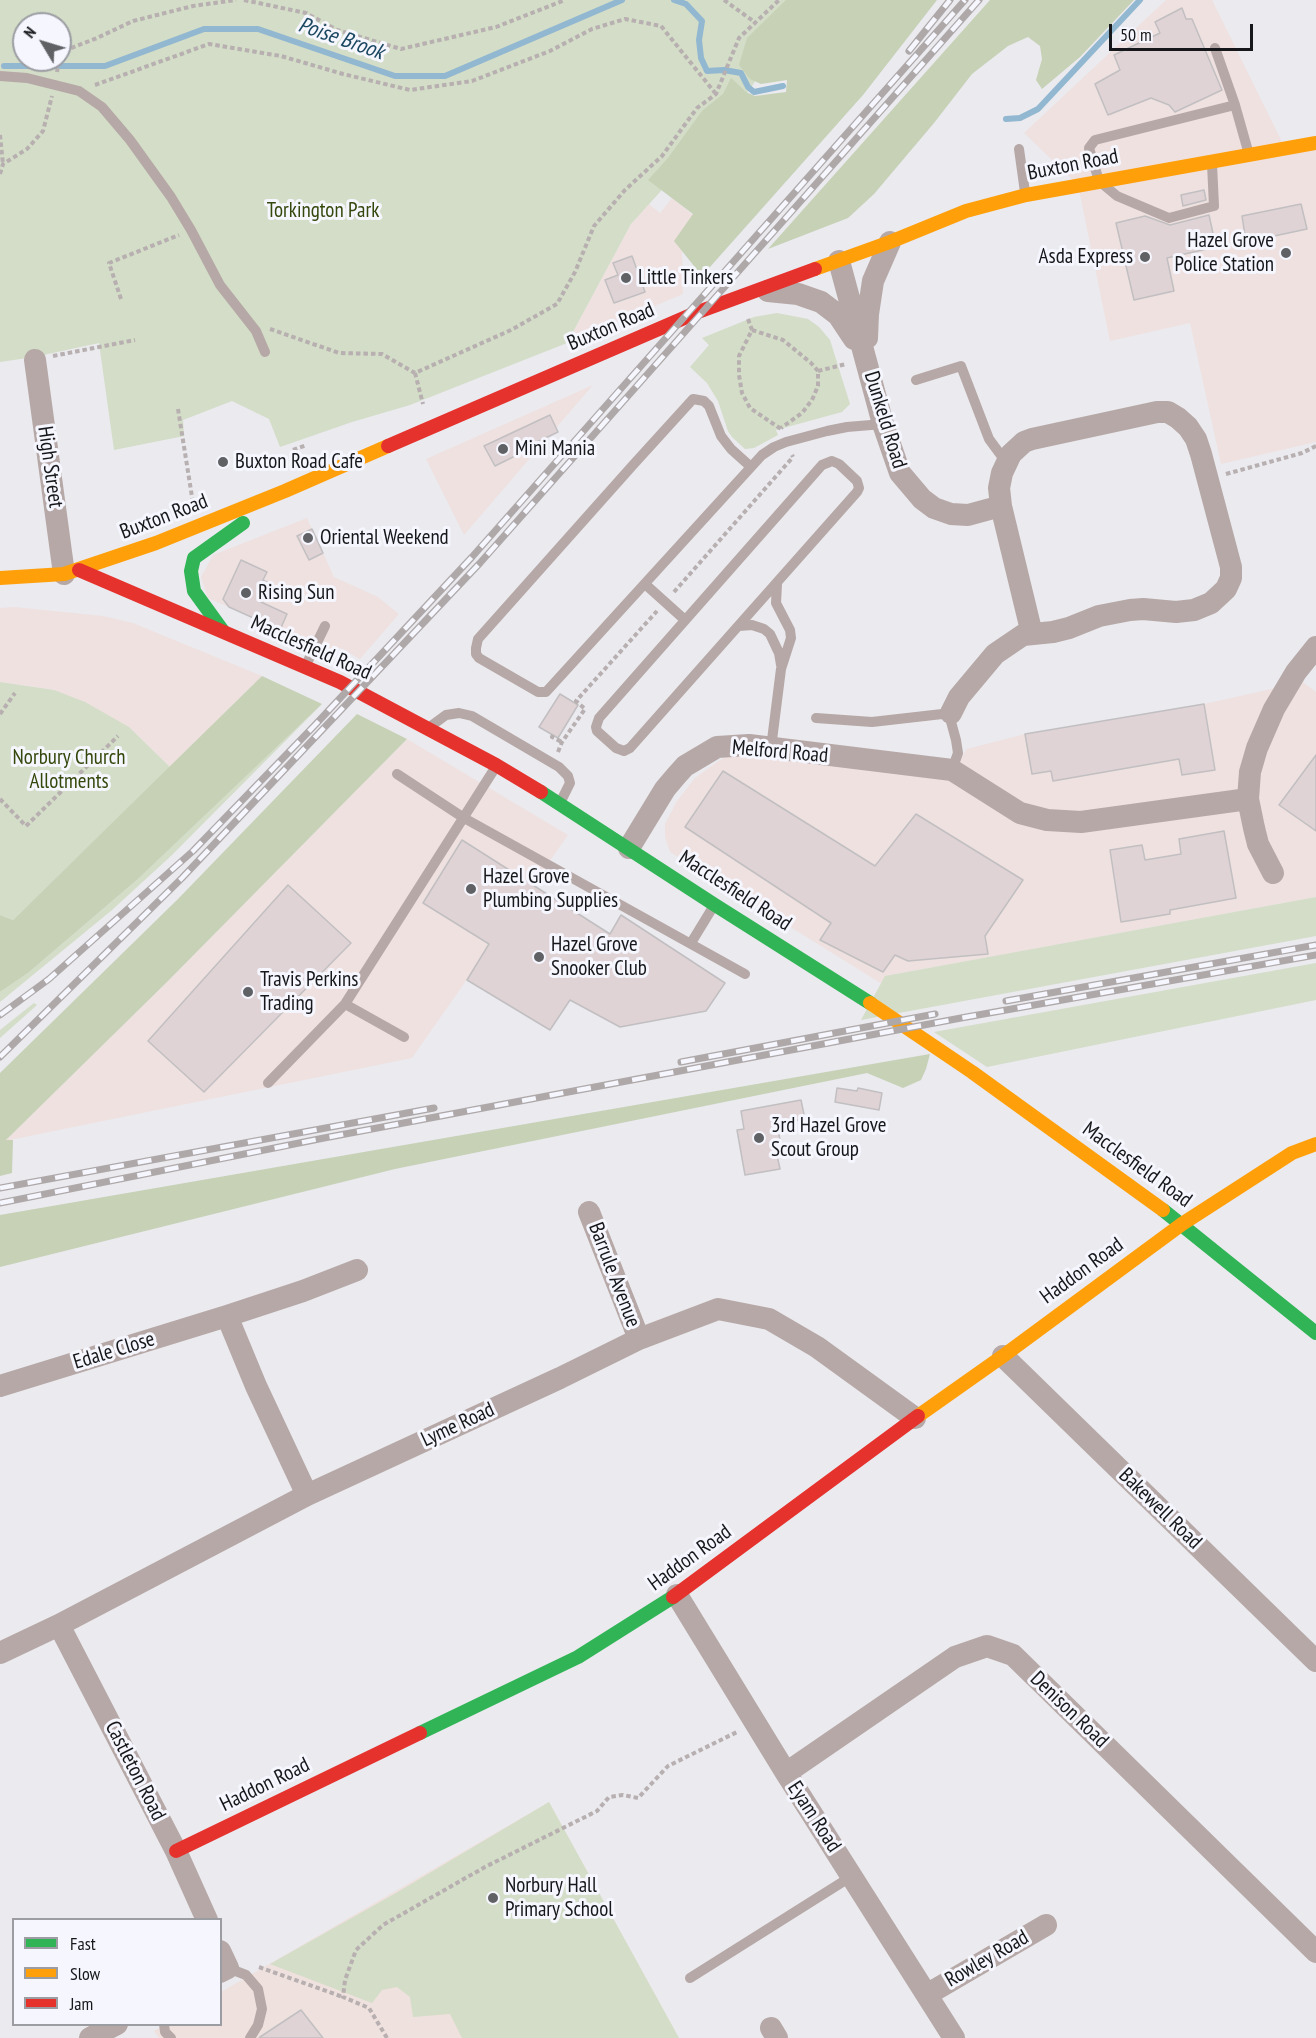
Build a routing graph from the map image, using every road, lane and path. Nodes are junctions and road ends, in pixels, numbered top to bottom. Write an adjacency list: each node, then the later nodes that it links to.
1 (236, 0): 8 (path)
2 (244, 0): 3 (path)
3 (565, 0)
4 (724, 0): 6 (path)
5 (779, 0): 6 (path)
6 (756, 24): 12 (path)
7 (1215, 48): 13 (lane)
8 (72, 49)
9 (0, 76): 10 (lane)
10 (54, 84): 11 (lane); 19 (path)
11 (80, 91): 12 (path); 23 (lane)
12 (716, 94): 36 (path)
13 (1235, 105): 17 (lane); 21 (lane)
14 (0, 135): 19 (path)
15 (1316, 143): 17 (main road, Buxton Road)
16 (1020, 149): 22 (lane)
17 (1249, 154): 18 (main road, Buxton Road)
18 (1212, 160): 21 (main road, Buxton Road); 21 (lane)
19 (3, 164): 20 (path)
20 (0, 174)
21 (1099, 181): 22 (main road, Buxton Road)
22 (1026, 195): 24 (main road, Buxton Road)
23 (191, 230): 28 (path); 32 (lane)
24 (890, 242): 25 (main road, Buxton Road); 26 (street, Dunkeld Road)
25 (848, 258): 26 (street); 27 (main road, Buxton Road); 33 (street, Dunkeld Road)
26 (873, 281): 33 (street, Dunkeld Road)
27 (760, 290): 33 (street, Dunkeld Road); 40 (main road, Buxton Road)
28 (121, 299)
29 (268, 328): 36 (path)
30 (752, 330): 35 (path)
31 (135, 340): 34 (path)
32 (265, 352)
33 (866, 358): 35 (path); 39 (street, Dunkeld Road)
34 (35, 360): 51 (street, High Street)
35 (818, 372): 41 (path)
36 (416, 373): 40 (path)
37 (916, 380): 45 (lane)
38 (178, 409): 50 (path)
39 (883, 424): 46 (lane); 49 (street, Dunkeld Road)
40 (429, 427): 48 (main road, Buxton Road)
41 (781, 428)
42 (307, 445): 44 (path)
43 (1316, 446): 47 (path)
44 (293, 450)
45 (1006, 462): 47 (street); 49 (street)
46 (751, 467): 54 (lane); 54 (lane)
47 (1208, 480): 59 (street)
48 (285, 491): 50 (main road, Buxton Road); 58 (main road)
49 (1001, 506): 59 (street)
50 (197, 528): 51 (main road, Buxton Road)
51 (72, 572): 52 (main road); 58 (main road, Macclesfield Road)
52 (0, 578)
53 (778, 582): 55 (lane); 57 (lane); 62 (lane)
54 (645, 584): 55 (lane)
55 (685, 620): 57 (lane)
56 (326, 626): 61 (lane)
57 (739, 626): 62 (lane)
58 (224, 631): 61 (main road, Macclesfield Road)
59 (1032, 634): 64 (street)
60 (1316, 647): 76 (street)
61 (306, 666): 67 (main road, Macclesfield Road)
62 (781, 669): 71 (lane)
63 (15, 693): 65 (path)
64 (951, 713): 66 (lane); 74 (lane)
65 (0, 714)
66 (816, 718)
67 (429, 728): 72 (main road, Macclesfield Road); 77 (lane)
68 (553, 735): 70 (path)
69 (118, 736): 75 (path)
70 (562, 742)
71 (770, 748): 74 (street, Melford Road); 79 (street, Melford Road)
72 (496, 765): 77 (main road, Macclesfield Road); 78 (lane)
73 (397, 774): 78 (lane)
74 (966, 774): 76 (street, Melford Road)
75 (0, 799)
76 (1248, 799): 80 (street)
77 (560, 803): 79 (main road, Macclesfield Road)
78 (464, 818): 82 (lane); 84 (lane)
79 (629, 848): 81 (main road, Macclesfield Road)
80 (1274, 873)
81 (715, 904): 82 (lane); 89 (main road, Macclesfield Road)
82 (691, 943): 83 (lane)
83 (745, 974)
84 (345, 1004): 85 (lane); 86 (lane)
85 (404, 1037)
86 (268, 1083)
87 (1316, 1144): 89 (main road, Haddon Road)
88 (590, 1212): 93 (street, Barrule Avenue)
89 (1182, 1224): 92 (main road, Macclesfield Road); 94 (main road, Haddon Road)
90 (357, 1270): 91 (street, Edale Close)
91 (227, 1316): 95 (street, Edale Close); 97 (street)
92 (1316, 1333)
93 (639, 1339): 96 (street, Lyme Road); 97 (street, Lyme Road)
94 (1003, 1356): 96 (main road, Haddon Road); 101 (street, Bakewell Road)
95 (0, 1386)
96 (915, 1418): 98 (main road, Haddon Road)
97 (308, 1495): 99 (street, Lyme Road)
98 (677, 1595): 102 (street, Eyam Road); 104 (main road, Haddon Road)
99 (59, 1625): 100 (street, Lyme Road); 104 (street, Castleton Road)
100 (0, 1653)
101 (1316, 1661)
102 (756, 1723): 103 (street, Eyam Road); 112 (path)
103 (786, 1773): 105 (street, Eyam Road); 108 (street, Denison Road)
104 (176, 1851): 106 (street, Castleton Road)
105 (852, 1876): 110 (lane); 111 (street, Eyam Road)
106 (206, 1918)
107 (1046, 1925): 111 (street, Rowley Road)
108 (1316, 1952)
109 (223, 1961): 112 (path); 115 (lane)
110 (690, 1978)
111 (928, 1994): 117 (street, Eyam Road)
112 (343, 1997): 116 (path)
113 (115, 2026): 114 (street)
114 (90, 2038)
115 (250, 2038)
116 (387, 2038)
117 (954, 2038)

